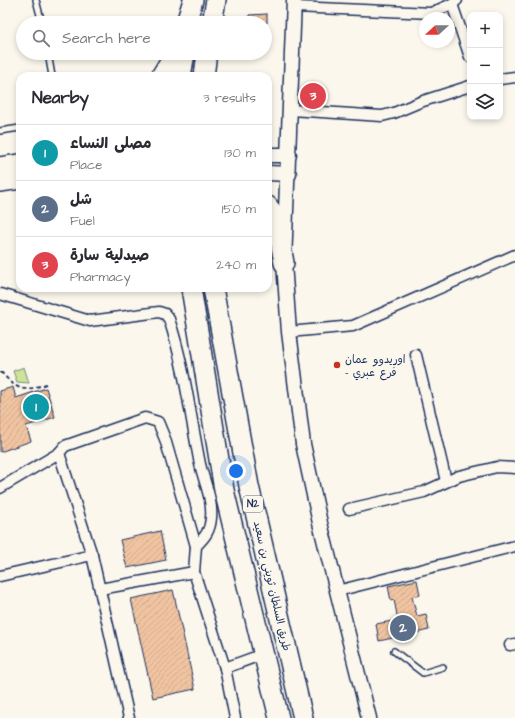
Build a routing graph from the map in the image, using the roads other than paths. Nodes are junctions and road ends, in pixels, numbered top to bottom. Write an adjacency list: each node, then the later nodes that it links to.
1 (36, 0): 6 (lane)
2 (193, 0): 7 (highway); 8 (highway)
3 (216, 0): 9 (highway)
4 (454, 2): 5 (street); 10 (street)
5 (294, 3): 22 (street)
6 (40, 16)
7 (188, 16)
8 (191, 16)
9 (213, 16)
10 (467, 48)
11 (49, 60): 15 (lane)
12 (171, 60): 16 (highway)
13 (184, 60): 17 (highway)
14 (206, 60): 18 (highway)
15 (51, 72)
16 (163, 72)
17 (182, 72)
18 (205, 72)
19 (515, 77): 20 (street)
20 (503, 79)
21 (467, 87): 22 (street)
22 (291, 110): 26 (street)
23 (16, 129): 24 (lane)
24 (0, 131)
25 (272, 155): 26 (street)
26 (289, 155): 30 (street)
27 (16, 165): 28 (highway)
28 (0, 167)
29 (272, 173): 30 (street)
30 (289, 174): 35 (street)
31 (16, 180): 32 (highway)
32 (0, 182)
33 (272, 212): 35 (highway)
34 (515, 255): 39 (street)
35 (284, 263): 39 (street)
36 (214, 292): 60 (highway, طريق السلطان ثويني بن سعيد / N2)
37 (191, 293): 54 (highway, N2)
38 (0, 294): 46 (street)
39 (289, 332): 52 (street)
40 (416, 355): 43 (street)
41 (58, 453): 44 (street); 46 (street); 48 (street)
42 (515, 468): 43 (street)
43 (446, 481): 45 (street)
44 (0, 488)
45 (348, 510)
46 (196, 546): 49 (street)
47 (515, 546): 52 (street)
48 (92, 555): 50 (street); 51 (street)
49 (194, 572): 51 (street); 56 (street)
50 (0, 576)
51 (100, 589): 57 (street)
52 (337, 591): 61 (street)
53 (394, 651): 55 (lane)
54 (263, 654): 56 (street); 59 (highway, N2)
55 (443, 667)
56 (225, 668): 58 (street)
57 (129, 718)
58 (235, 718)
59 (279, 718)
60 (303, 718)
61 (369, 718)

